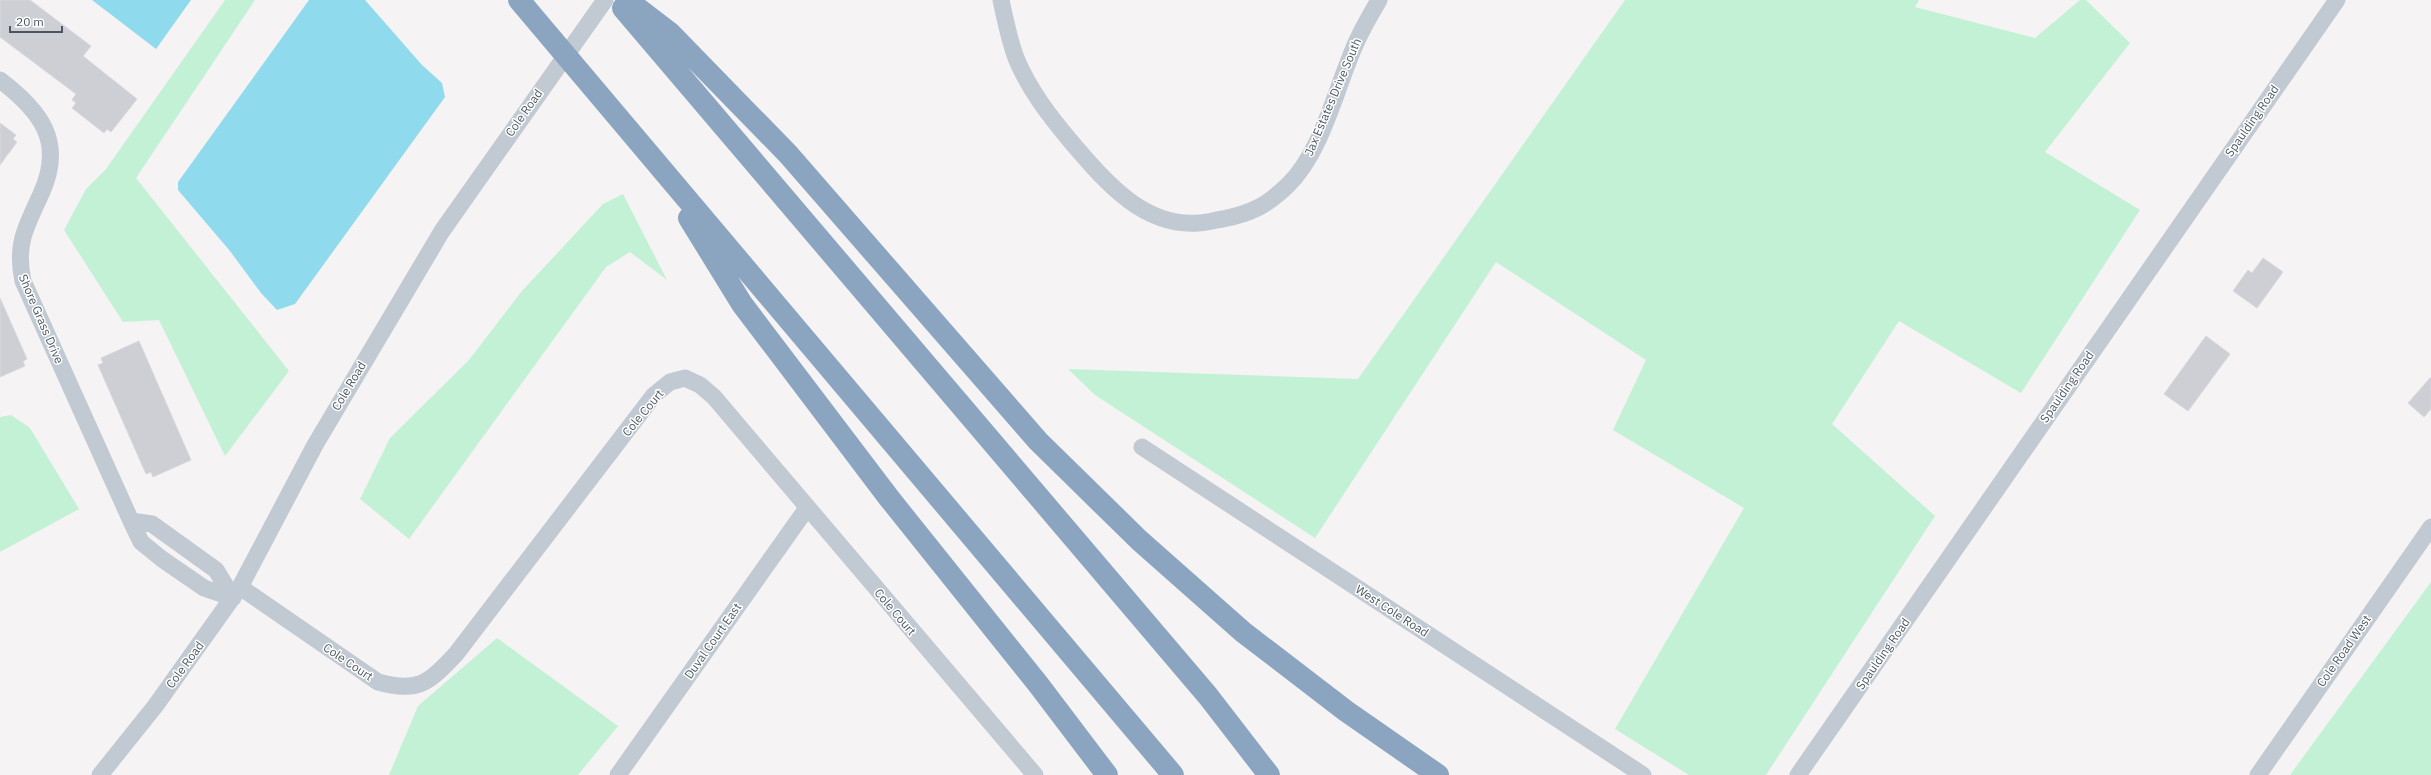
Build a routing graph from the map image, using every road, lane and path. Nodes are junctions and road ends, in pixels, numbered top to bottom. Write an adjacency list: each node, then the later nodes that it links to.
1 (519, 0): 9 (highway)
2 (605, 0): 16 (street, Cole Road)
3 (616, 0): 22 (highway)
4 (627, 0): 23 (highway)
5 (1001, 0): 6 (street, Jax Estates Drive South)
6 (1379, 0)
7 (2336, 0): 25 (street, Spaulding Road)
8 (0, 80): 12 (street, Shore Grass Drive)
9 (649, 154): 20 (highway); 21 (highway)
10 (1142, 447): 24 (street, West Cole Road)
11 (807, 508): 16 (street, Cole Court); 18 (street, Duval Court East); 19 (street, Cole Court)
12 (131, 521): 14 (street); 15 (street, Shore Grass Drive)
13 (2431, 526): 26 (street, Cole Road West)
14 (175, 540): 15 (street); 16 (street)
15 (162, 559): 16 (street, Shore Grass Drive)
16 (237, 592): 17 (street, Cole Road)
17 (100, 775)
18 (618, 775)
19 (1035, 775)
20 (1106, 775)
21 (1173, 775)
22 (1269, 775)
23 (1438, 775)
24 (1643, 775)
25 (1798, 775)
26 (2258, 775)

